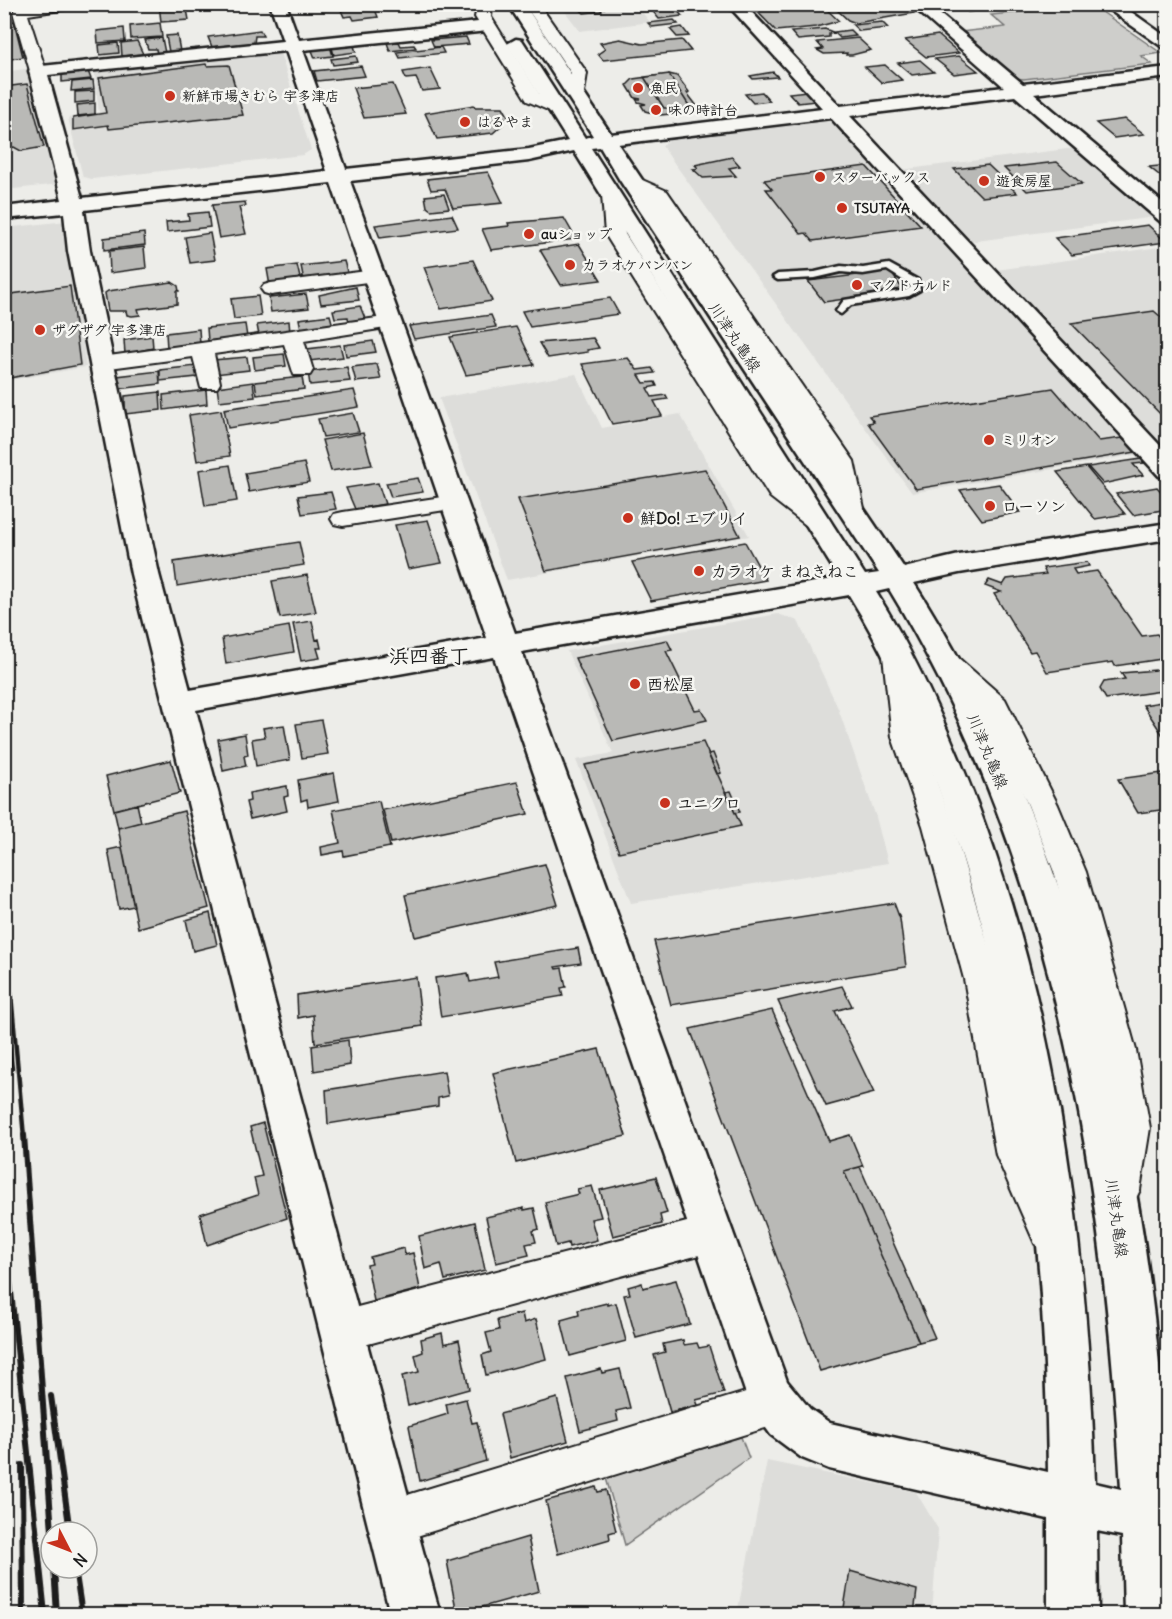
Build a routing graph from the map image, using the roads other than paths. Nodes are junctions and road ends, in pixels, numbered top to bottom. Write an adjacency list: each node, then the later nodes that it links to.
1 (73, 4): 12 (street)
2 (278, 4): 10 (street)
3 (485, 4): 9 (street)
4 (516, 4): 15 (street, 川津丸亀線)
5 (531, 4): 15 (street)
6 (735, 4): 16 (street)
7 (918, 4): 14 (street)
8 (1109, 4): 11 (street)
9 (490, 15): 10 (street); 15 (street, 川津丸亀線)
10 (292, 44): 12 (street); 18 (street)
11 (1167, 46)
12 (38, 71): 20 (street)
13 (1167, 72): 14 (street)
14 (1018, 90): 16 (street); 23 (street)
15 (567, 102): 17 (street, 川津丸亀線)
16 (835, 112): 17 (street); 34 (street)
17 (592, 142): 18 (street); 19 (street, 川津丸亀線)
18 (338, 171): 20 (street); 24 (street)
19 (620, 187): 38 (street, 川津丸亀線); 39 (street, 川津丸亀線)
20 (73, 200): 21 (street); 22 (street); 31 (street)
21 (4, 202)
22 (4, 213)
23 (1167, 218)
24 (375, 276): 26 (street); 28 (street)
25 (778, 277): 27 (lane)
26 (271, 289)
27 (841, 311)
28 (392, 322): 29 (street); 35 (street)
29 (292, 336): 30 (street); 32 (street)
30 (202, 349): 31 (street); 33 (street)
31 (102, 363): 42 (street)
32 (302, 370)
33 (209, 383)
34 (1167, 470)
35 (455, 502): 36 (street); 40 (street)
36 (343, 519)
37 (1167, 531): 38 (street)
38 (898, 579): 39 (street); 48 (street, 川津丸亀線)
39 (857, 585): 40 (street); 41 (street, 川津丸亀線)
40 (505, 644): 42 (street); 43 (street)
41 (896, 652): 44 (street)
42 (180, 702): 45 (street)
43 (714, 1233): 45 (street); 46 (street)
44 (1059, 1256): 47 (street)
45 (342, 1331): 49 (street)
46 (775, 1404): 47 (street); 49 (street)
47 (1073, 1500): 48 (street); 51 (street)
48 (1158, 1521): 52 (street, 川津丸亀線)
49 (392, 1522): 50 (street)
50 (415, 1614)
51 (1073, 1614)
52 (1149, 1614)

